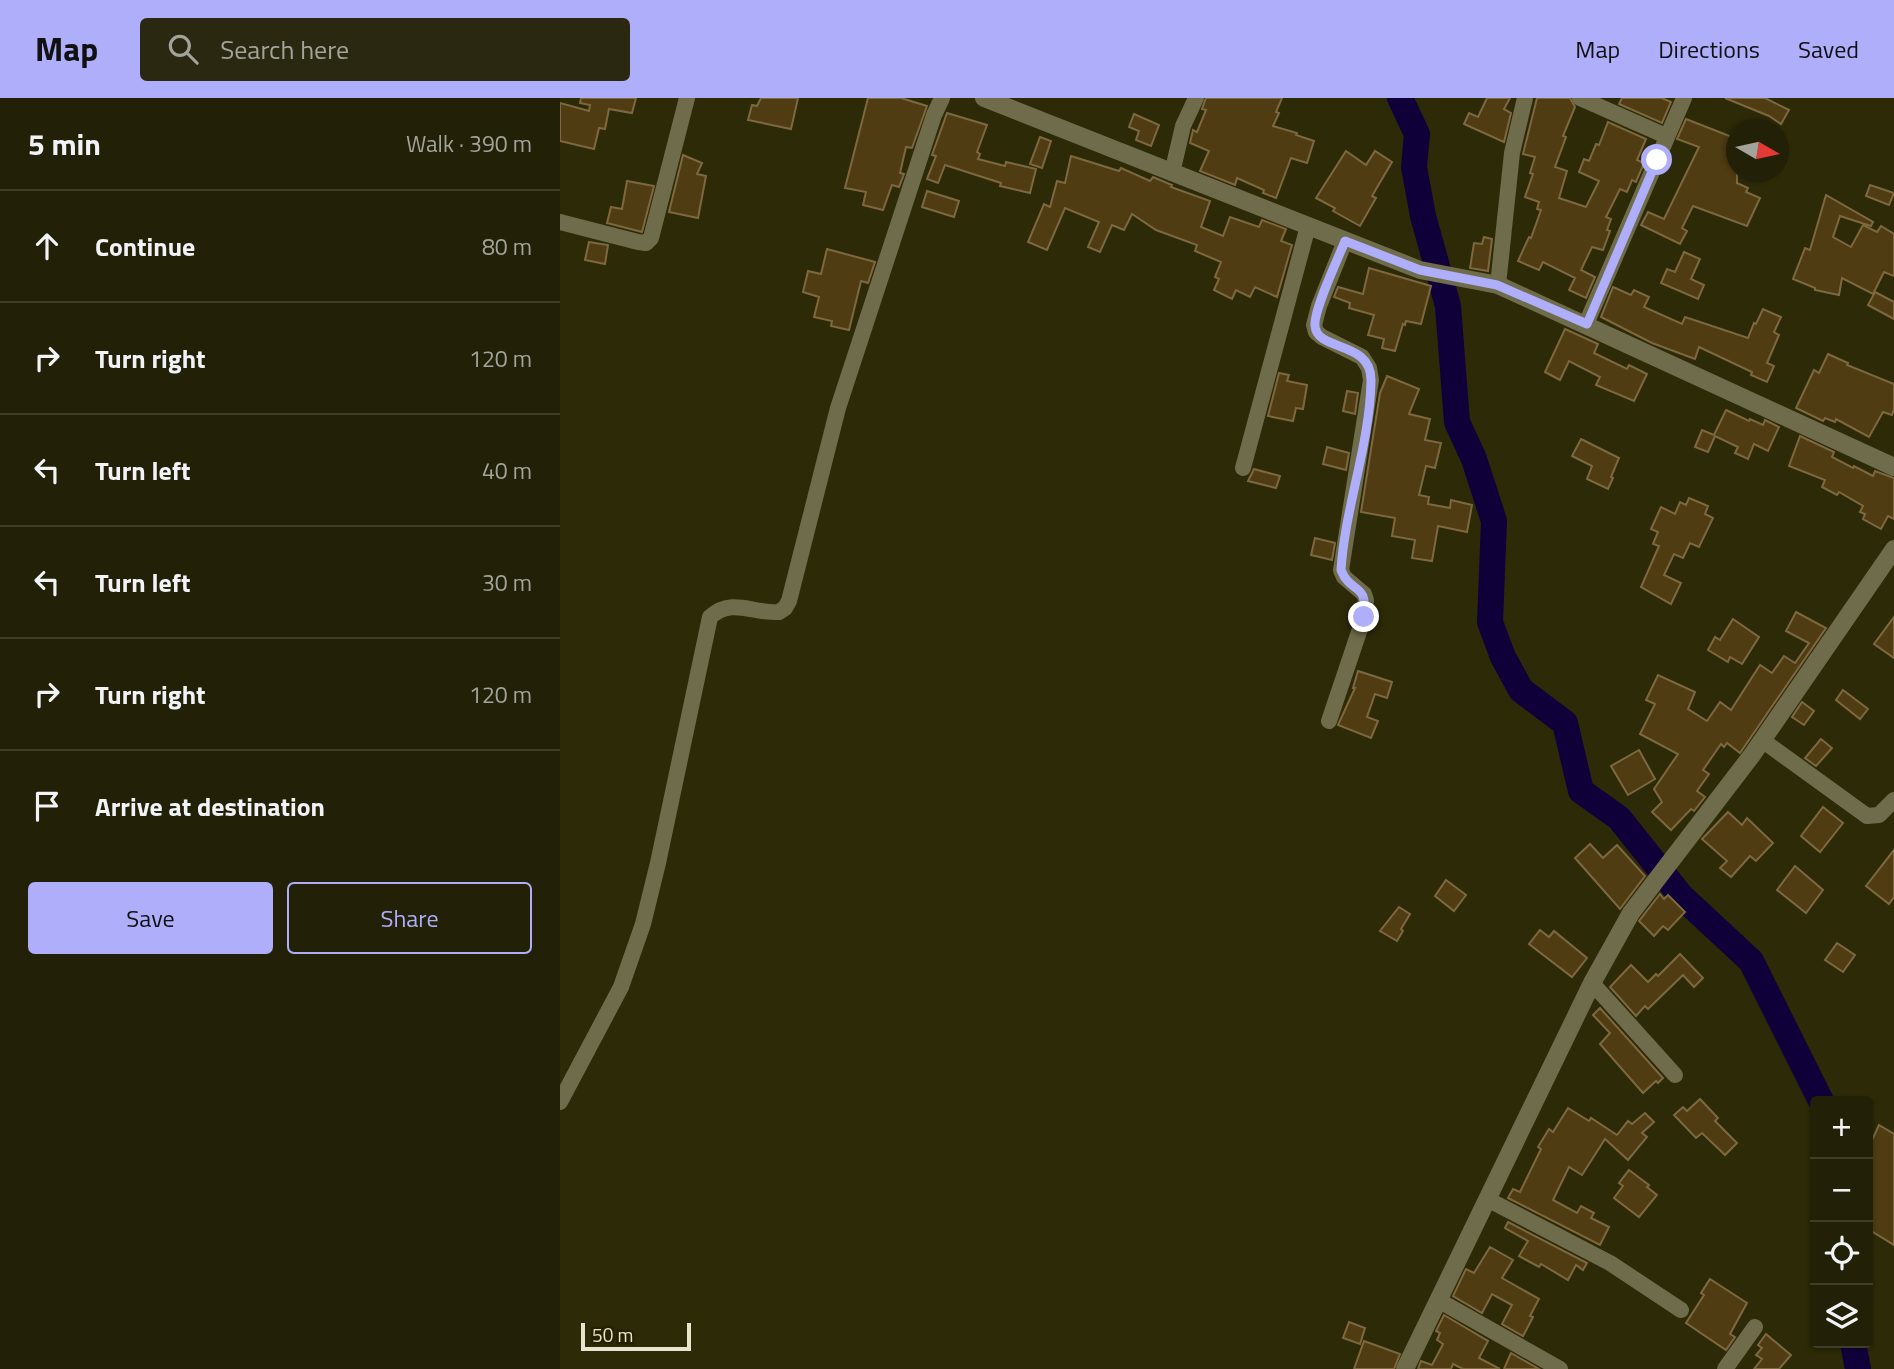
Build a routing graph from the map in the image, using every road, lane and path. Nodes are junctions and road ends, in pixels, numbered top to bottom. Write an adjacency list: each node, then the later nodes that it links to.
1 (687, 98): 10 (street)
2 (942, 98): 23 (street)
3 (984, 98): 9 (street)
4 (1196, 98): 9 (street)
5 (1525, 98): 13 (street)
6 (1580, 98): 8 (street)
7 (1684, 98): 8 (street)
8 (1666, 136): 14 (street)
9 (1172, 173): 11 (street)
10 (560, 222)
11 (1308, 226): 12 (street); 16 (street)
12 (1345, 241): 13 (street); 18 (street)
13 (1497, 285): 14 (street)
14 (1587, 324): 15 (street)
15 (1892, 463)
16 (1243, 468)
17 (1894, 549): 19 (street)
18 (1329, 721)
19 (1762, 740): 20 (street); 21 (street)
20 (1894, 800)
21 (1592, 983): 22 (street); 24 (street)
22 (1675, 1075)
23 (560, 1102)
24 (1487, 1199): 25 (street); 26 (street)
25 (1438, 1300): 28 (street); 29 (street)
26 (1681, 1310)
27 (1755, 1327): 30 (street)
28 (1405, 1369)
29 (1560, 1369)
30 (1725, 1369)

